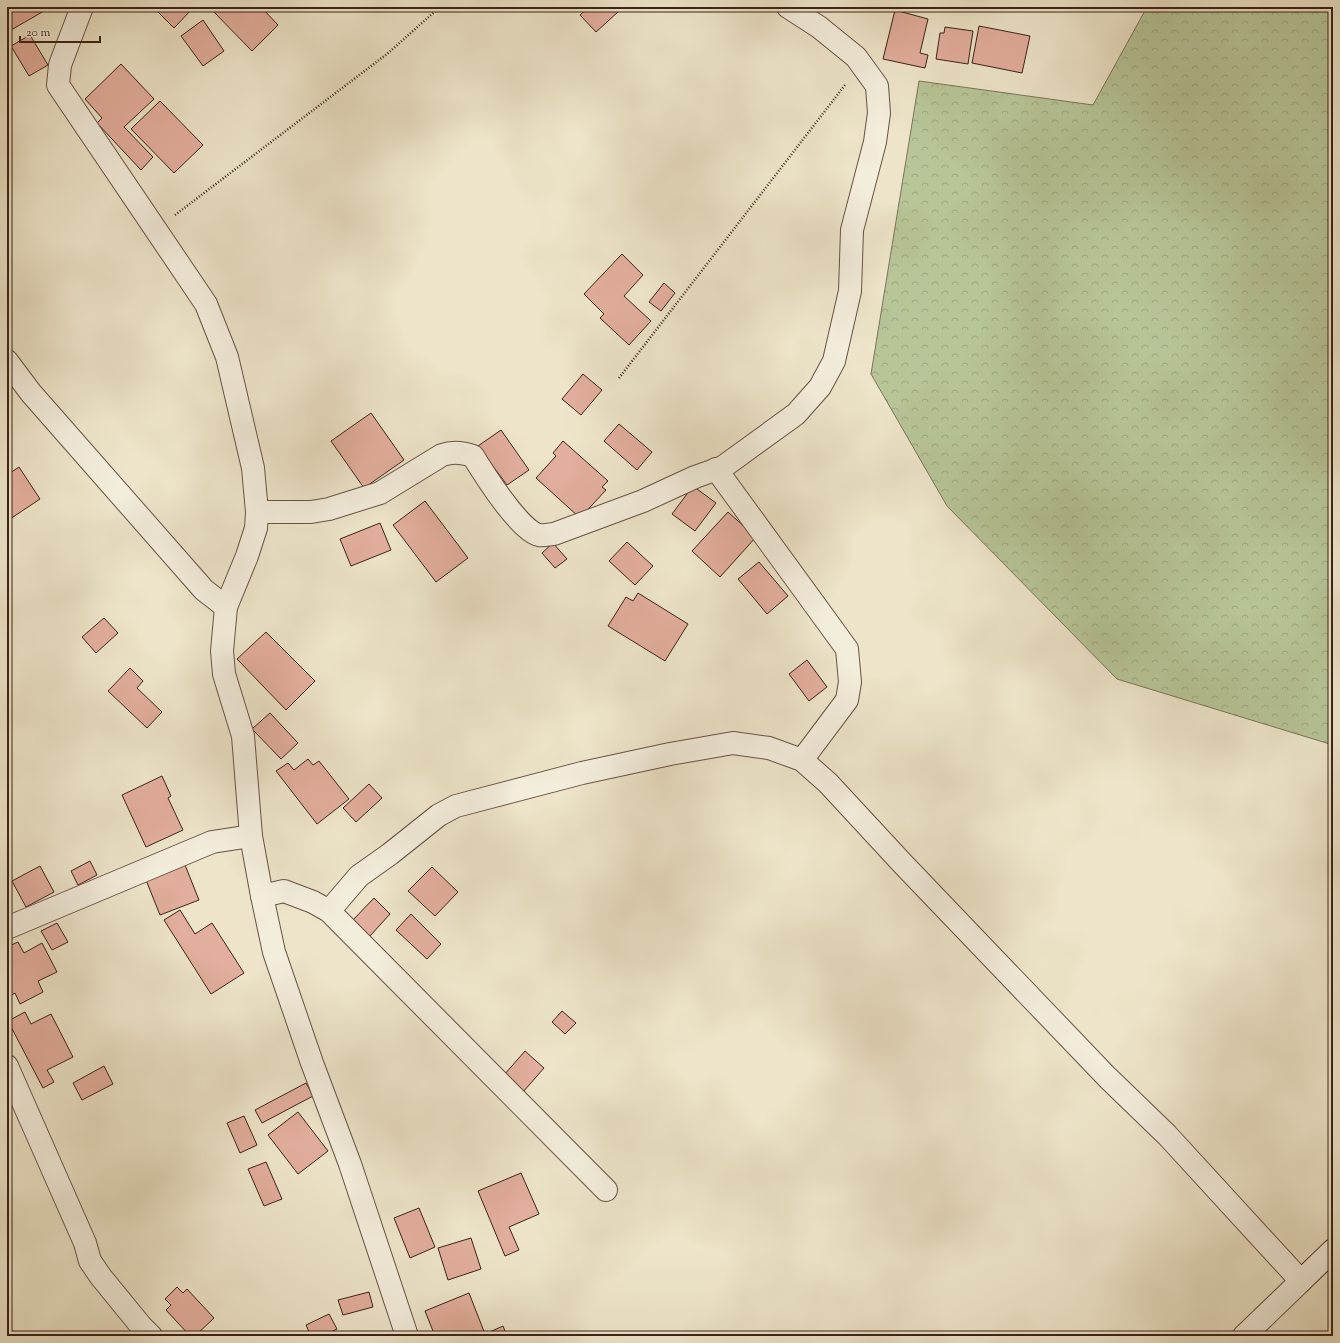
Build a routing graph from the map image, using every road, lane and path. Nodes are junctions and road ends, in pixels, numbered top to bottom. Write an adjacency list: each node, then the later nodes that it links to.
1 (82, 7): 5 (street)
2 (440, 7): 5 (path)
3 (788, 7): 4 (street)
4 (861, 64): 7 (path); 8 (street)
5 (157, 229): 9 (street)
6 (7, 361): 10 (street)
7 (619, 378)
8 (716, 469): 9 (street); 11 (street)
9 (257, 512): 10 (street)
10 (226, 607): 12 (street)
11 (802, 760): 14 (street); 19 (street)
12 (252, 836): 13 (street); 15 (street)
13 (262, 896): 14 (street); 21 (street)
14 (329, 911): 17 (street)
15 (7, 928)
16 (7, 1066): 20 (street)
17 (606, 1190)
18 (1333, 1250): 19 (street)
19 (1301, 1281): 22 (street)
20 (151, 1336)
21 (407, 1336)
22 (1244, 1336)

